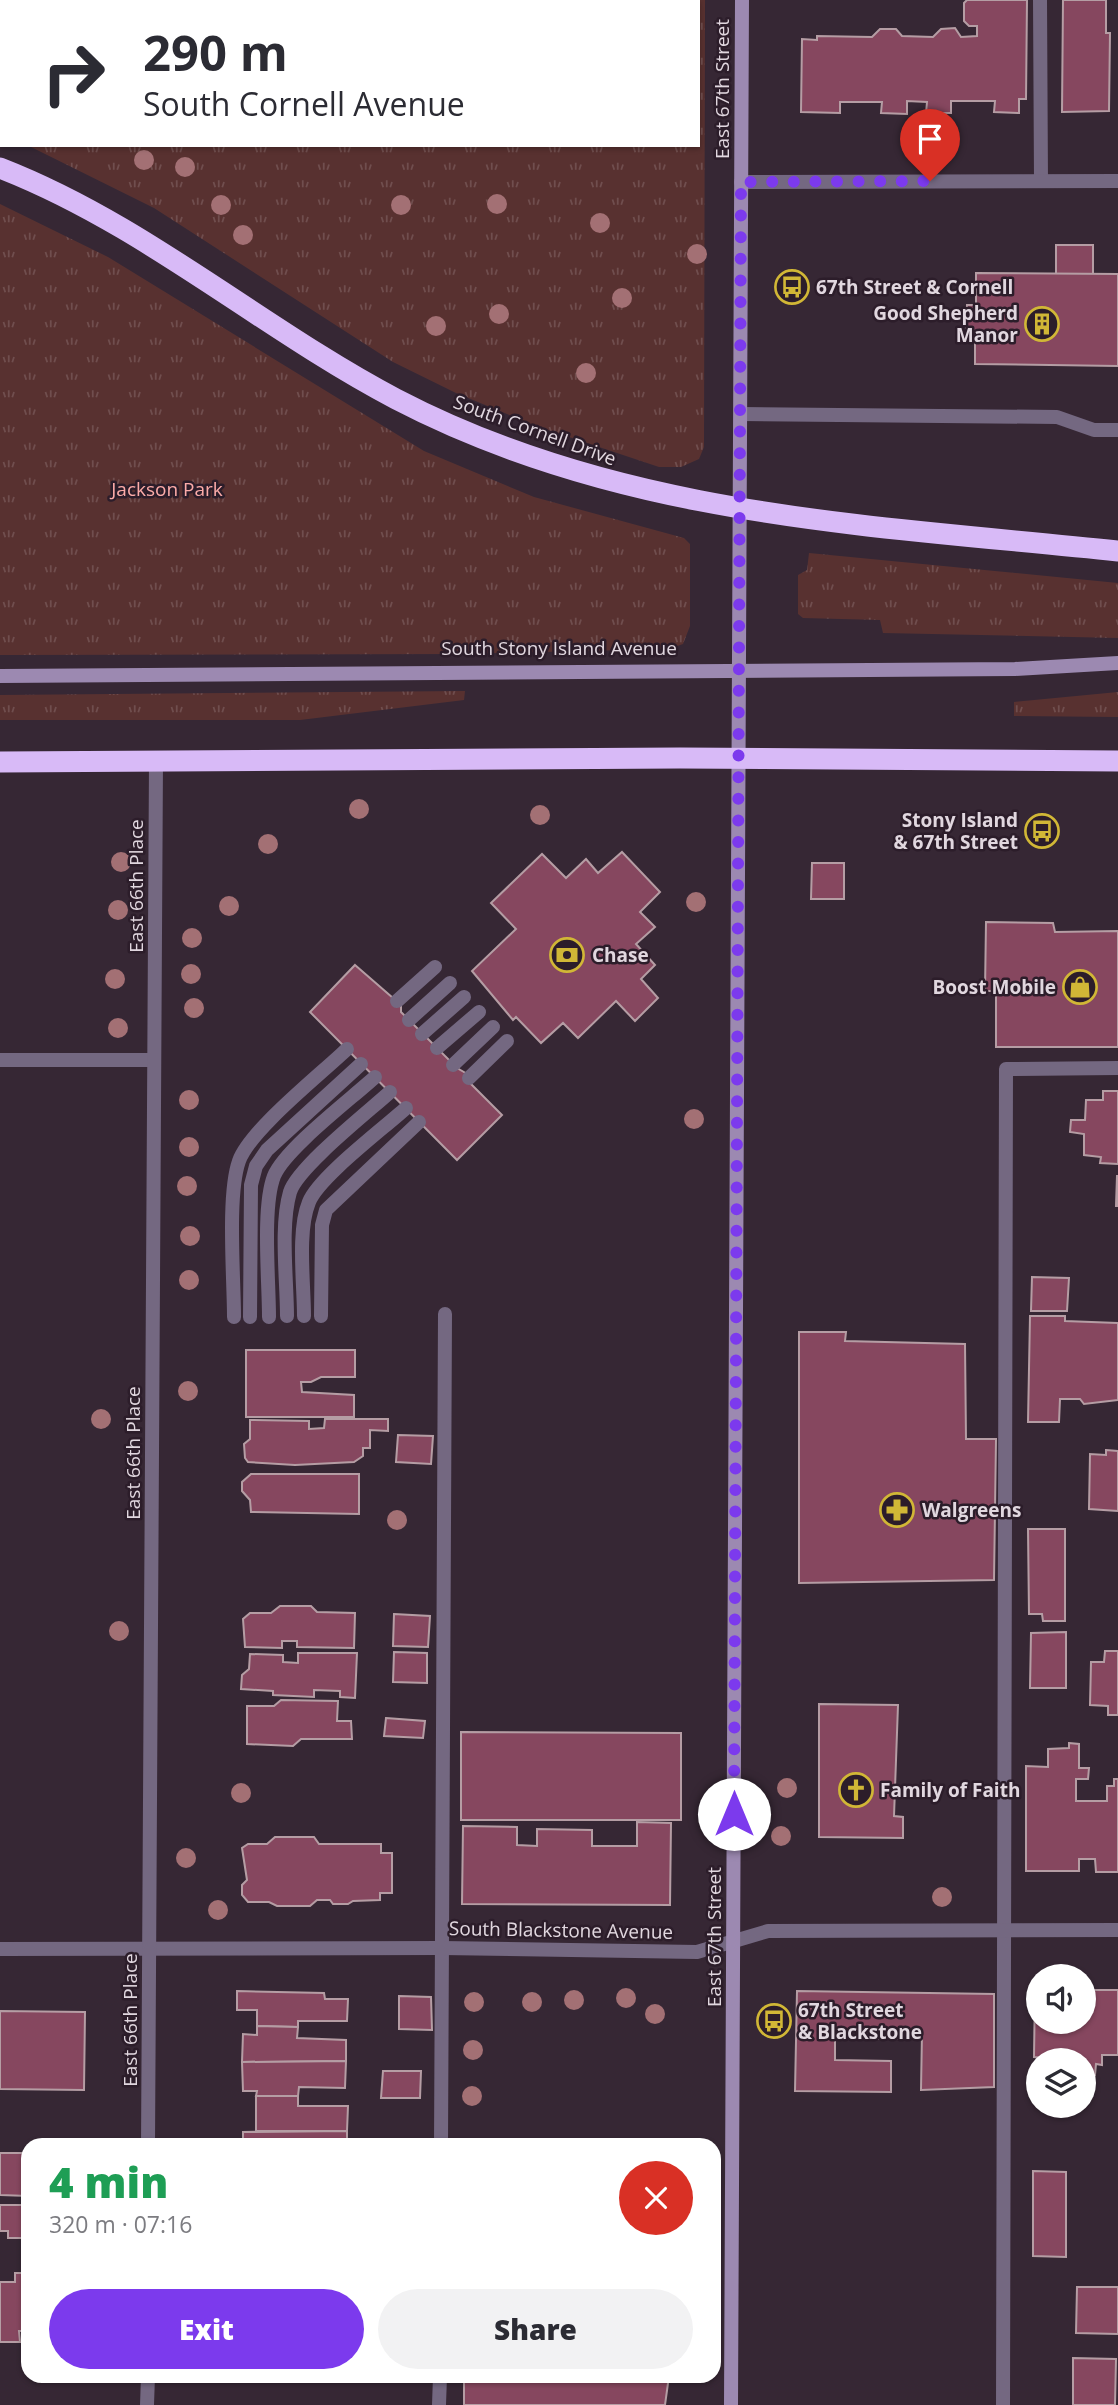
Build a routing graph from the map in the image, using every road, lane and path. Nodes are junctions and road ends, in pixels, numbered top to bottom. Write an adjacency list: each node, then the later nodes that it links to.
1 (742, 0): 6 (street, East 67th Street)
2 (1040, 0): 4 (street)
3 (0, 168): 9 (highway, South Cornell Drive)
4 (1041, 181): 5 (street); 6 (street)
5 (1118, 181)
6 (741, 182): 7 (street, East 67th Street)
7 (741, 414): 8 (street); 9 (street, East 67th Street)
8 (1118, 430)
9 (741, 509): 10 (highway, South Cornell Drive); 12 (street, East 67th Street)
10 (1118, 551)
11 (1118, 663): 12 (street, South Stony Island Avenue)
12 (740, 670): 13 (street, South Stony Island Avenue); 14 (street, East 67th Street)
13 (0, 676)
14 (741, 758): 15 (highway); 16 (highway); 48 (street, East 67th Street)
15 (156, 761): 17 (highway); 30 (street, East 66th Place)
16 (1118, 761)
17 (0, 762)
18 (435, 967): 21 (street)
19 (450, 983): 23 (street)
20 (464, 997): 25 (street)
21 (397, 1001)
22 (478, 1012): 27 (street)
23 (409, 1020)
24 (494, 1027): 32 (street)
25 (422, 1034)
26 (507, 1041): 35 (street)
27 (437, 1048)
28 (347, 1049): 43 (street)
29 (0, 1060): 30 (street)
30 (154, 1060): 51 (street, East 66th Place)
31 (361, 1064): 44 (street)
32 (453, 1065)
33 (1118, 1068): 46 (street)
34 (374, 1077): 45 (street)
35 (469, 1078)
36 (390, 1093): 40 (street)
37 (406, 1108): 41 (street)
38 (419, 1122): 42 (street)
39 (445, 1314): 49 (street)
40 (287, 1316)
41 (304, 1316)
42 (321, 1316)
43 (234, 1317)
44 (250, 1317)
45 (270, 1317)
46 (1004, 1930): 47 (street, South Blackstone Avenue); 48 (street, South Blackstone Avenue); 59 (street)
47 (1118, 1930)
48 (734, 1941): 49 (street, South Blackstone Avenue); 58 (street, East 67th Street)
49 (442, 1948): 51 (street, South Blackstone Avenue); 53 (street)
50 (0, 1949): 51 (street, South Blackstone Avenue)
51 (149, 1949): 52 (street, East 66th Place)
52 (148, 2138)
53 (441, 2138)
54 (148, 2383): 56 (street)
55 (440, 2383): 57 (street)
56 (147, 2405)
57 (439, 2405)
58 (731, 2405)
59 (1003, 2405)

